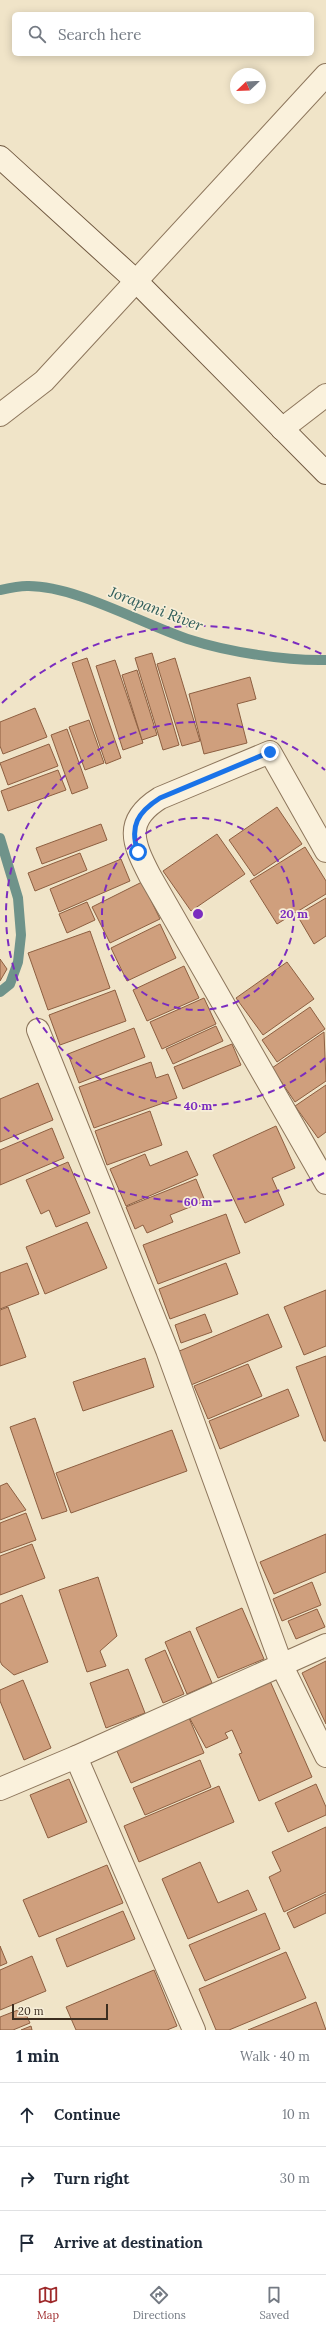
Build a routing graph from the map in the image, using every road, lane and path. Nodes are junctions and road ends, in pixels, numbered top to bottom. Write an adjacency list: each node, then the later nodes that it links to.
1 (326, 75): 3 (street)
2 (0, 157): 3 (street)
3 (136, 281): 5 (street); 6 (street)
4 (326, 395): 6 (street)
5 (0, 415)
6 (282, 429): 7 (street)
7 (326, 473)
8 (326, 851): 10 (street)
9 (38, 1030): 12 (street)
10 (326, 1183)
11 (326, 1645): 12 (street)
12 (282, 1666): 13 (street); 14 (street)
13 (326, 1756)
14 (76, 1757): 15 (street); 16 (street)
15 (0, 1789)
16 (194, 2030)

